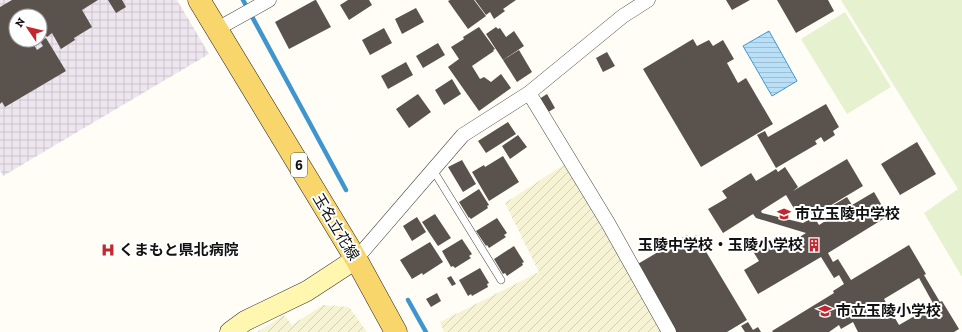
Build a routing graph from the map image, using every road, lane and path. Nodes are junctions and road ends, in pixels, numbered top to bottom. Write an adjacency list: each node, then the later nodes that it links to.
1 (199, 0): 4 (main road, 玉名立花線 / 6)
2 (269, 0): 4 (street)
3 (648, 0): 5 (street)
4 (216, 29): 7 (main road, 玉名立花線 / 6)
5 (529, 93): 6 (street); 11 (street)
6 (433, 170): 7 (street); 8 (lane)
7 (356, 259): 9 (street); 10 (main road, 玉名立花線 / 6)
8 (501, 280)
9 (230, 332)
10 (396, 332)
11 (669, 332)

